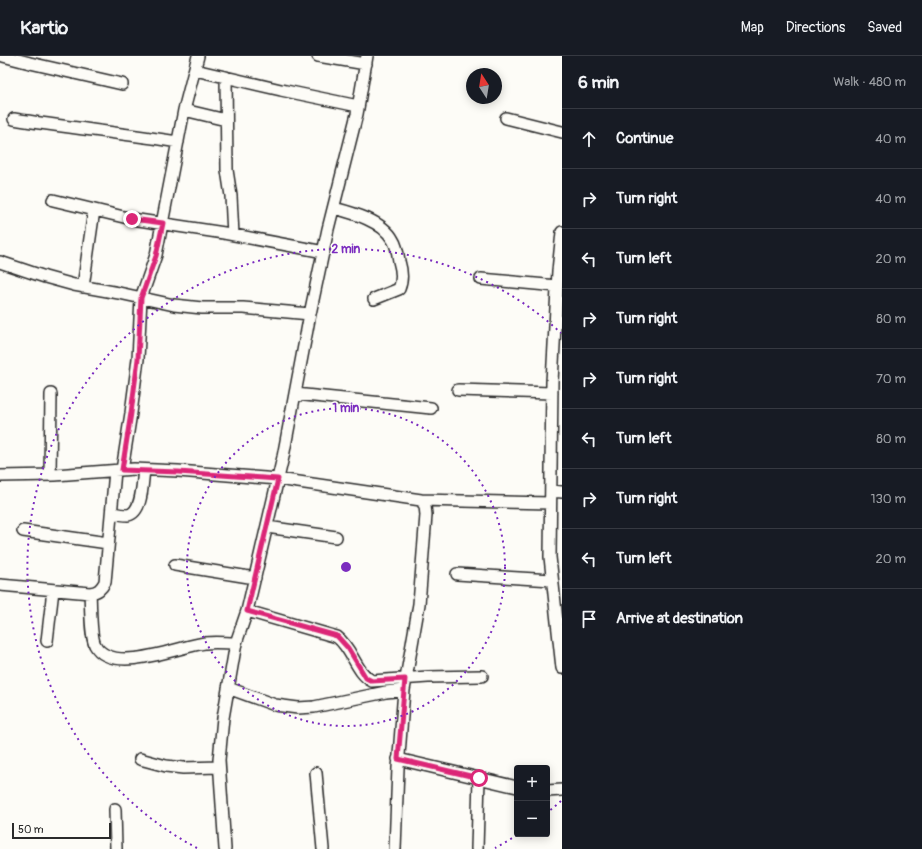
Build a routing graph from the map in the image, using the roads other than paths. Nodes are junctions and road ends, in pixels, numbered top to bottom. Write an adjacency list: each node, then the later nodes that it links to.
1 (3, 56): 7 (street)
2 (198, 56): 5 (street)
3 (318, 56): 4 (street)
4 (367, 60): 8 (street)
5 (195, 70): 6 (street); 9 (street)
6 (226, 77): 8 (street); 12 (street)
7 (122, 84)
8 (358, 106): 16 (street)
9 (184, 110): 12 (street); 14 (street)
10 (506, 118): 13 (street)
11 (14, 119): 14 (street)
12 (226, 120): 20 (street)
13 (562, 132)
14 (178, 142): 18 (street)
15 (53, 200): 17 (street)
16 (334, 208): 21 (street); 28 (street)
17 (94, 210): 18 (street); 25 (street)
18 (163, 223): 20 (street); 27 (street)
19 (562, 232): 22 (street)
20 (233, 235): 21 (street)
21 (324, 252): 29 (street)
22 (561, 259): 26 (street)
23 (0, 262): 25 (street)
24 (481, 279): 26 (street)
25 (83, 286): 27 (street)
26 (557, 286): 30 (street)
27 (141, 298): 29 (street); 36 (street)
28 (374, 299)
29 (310, 314): 34 (street)
30 (558, 345): 32 (street)
31 (458, 390): 32 (street)
32 (552, 393): 41 (street)
33 (51, 394): 38 (street)
34 (295, 394): 35 (street); 40 (street)
35 (431, 408)
36 (119, 470): 37 (street); 38 (street); 44 (street)
37 (144, 470): 40 (street); 44 (street)
38 (50, 475): 39 (street)
39 (0, 476)
40 (278, 479): 42 (street); 45 (street)
41 (556, 491): 43 (street)
42 (421, 500): 43 (street); 62 (street)
43 (550, 503): 52 (street)
44 (112, 513): 48 (street)
45 (267, 527): 47 (street); 51 (street)
46 (23, 531): 48 (street)
47 (336, 537)
48 (108, 542): 55 (street)
49 (175, 565): 51 (street)
50 (458, 574): 52 (street)
51 (255, 578): 57 (street)
52 (552, 580): 56 (street)
53 (0, 585): 54 (street)
54 (53, 590): 55 (street); 58 (street)
55 (90, 593): 59 (street)
56 (559, 605): 60 (street)
57 (247, 611): 59 (street); 62 (street)
58 (47, 641)
59 (236, 643): 63 (street)
60 (562, 664)
61 (482, 676): 62 (street)
62 (405, 684): 63 (street); 65 (street)
63 (228, 688): 66 (street)
64 (140, 759): 66 (street)
65 (398, 759): 68 (street); 76 (street)
66 (219, 767): 74 (street)
67 (316, 773): 75 (street)
68 (479, 778): 69 (street); 77 (street)
69 (514, 786)
70 (550, 790): 71 (street)
71 (562, 790)
72 (115, 808): 73 (street)
73 (116, 849)
74 (225, 849)
75 (323, 849)
76 (395, 849)
77 (477, 849)

